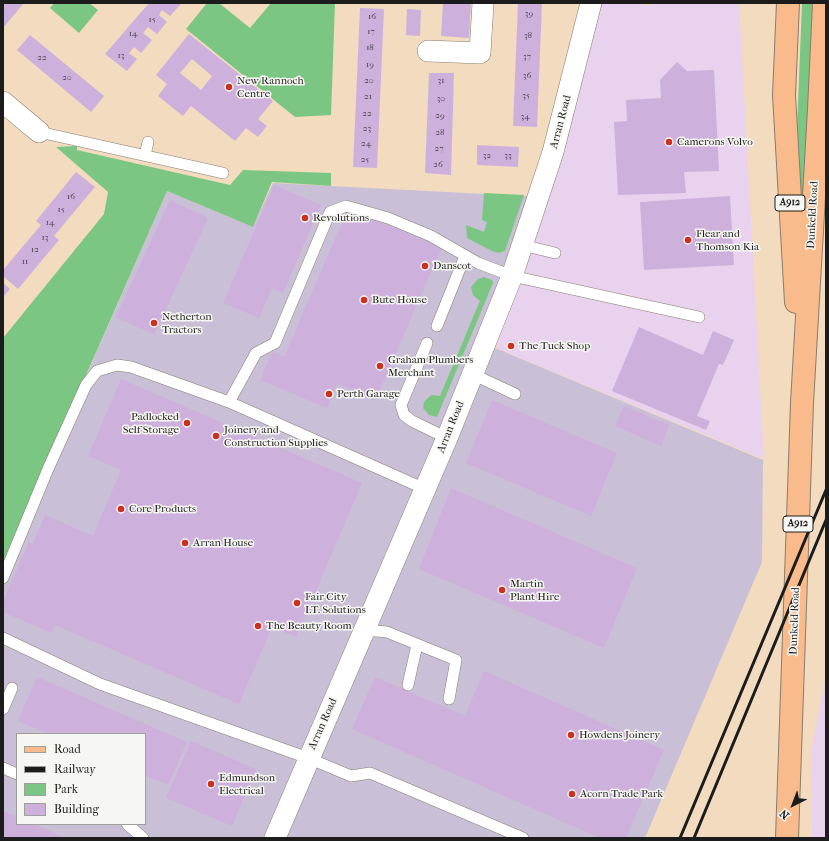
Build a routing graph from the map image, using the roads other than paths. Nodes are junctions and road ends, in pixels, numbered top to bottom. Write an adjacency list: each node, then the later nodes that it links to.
1 (482, 3): 5 (street)
2 (592, 3): 11 (street, Arran Road)
3 (788, 3): 21 (main road, Dunkeld Road / A912)
4 (824, 3): 21 (main road, Dunkeld Road / A912)
5 (428, 51)
6 (3, 102): 7 (street)
7 (39, 132): 9 (lane)
8 (148, 142): 9 (lane)
9 (145, 155): 10 (lane)
10 (223, 173)
11 (522, 245): 12 (lane); 14 (street, Arran Road)
12 (555, 253)
13 (465, 256): 14 (lane); 16 (lane); 20 (lane)
14 (512, 276): 15 (lane); 18 (street, Arran Road)
15 (699, 317)
16 (437, 326)
17 (427, 343): 22 (lane)
18 (472, 374): 19 (lane); 22 (street, Arran Road)
19 (515, 394)
20 (229, 402): 23 (lane); 24 (lane)
21 (802, 404): 39 (main road, Dunkeld Road / A912)
22 (447, 438): 23 (street, Arran Road)
23 (425, 489): 25 (street, Arran Road)
24 (3, 578)
25 (364, 630): 27 (lane); 32 (street, Arran Road)
26 (3, 638): 32 (lane)
27 (417, 645): 28 (lane); 30 (lane)
28 (408, 685)
29 (12, 688): 31 (lane)
30 (449, 699)
31 (3, 710)
32 (308, 758): 37 (street, Arran Road); 38 (lane)
33 (3, 768): 34 (lane)
34 (16, 774)
35 (129, 825): 36 (lane)
36 (143, 838)
37 (276, 838)
38 (523, 838)
39 (787, 838)

